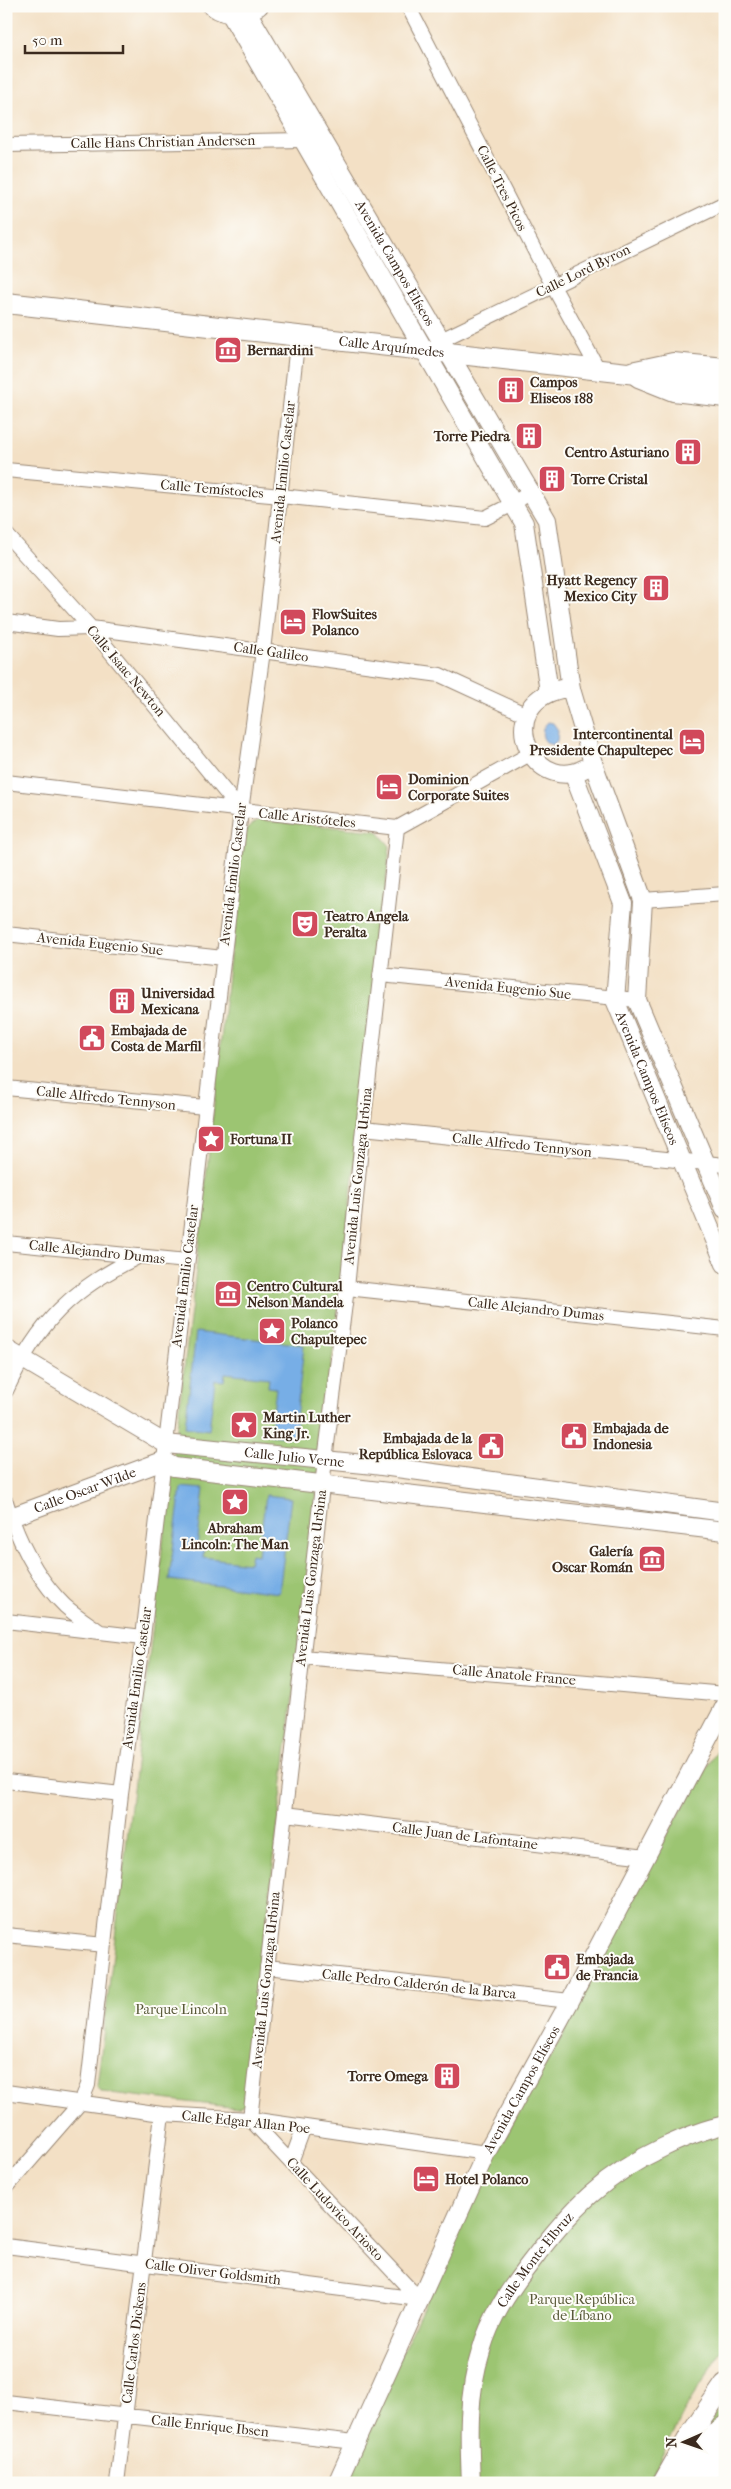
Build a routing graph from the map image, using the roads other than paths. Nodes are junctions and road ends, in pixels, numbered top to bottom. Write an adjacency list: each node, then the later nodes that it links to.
1 (212, 6): 3 (street)
2 (408, 6): 7 (street, Calle Tres Picos)
3 (246, 11): 4 (street, Avenida Campos Elíseos)
4 (311, 136): 5 (street, Calle Hans Christian Andersen); 10 (street, Avenida Campos Elíseos)
5 (6, 145)
6 (725, 203): 7 (street, Calle Lord Byron)
7 (553, 286): 10 (street, Calle Lord Byron); 12 (street, Calle Tres Picos)
8 (6, 303): 9 (main road, Calle Arquímedes)
9 (298, 336): 10 (main road, Calle Arquímedes); 18 (street, Avenida Emilio Castelar)
10 (438, 347): 12 (main road, Calle Arquímedes); 17 (street, Avenida Campos Elíseos); 19 (street, Avenida Campos Elíseos)
11 (725, 367): 13 (street, Calle Arquímedes)
12 (598, 369): 13 (main road, Calle Arquímedes)
13 (626, 372): 14 (main road, Calle Arquímedes); 15 (street, Calle Arquímedes)
14 (725, 384)
15 (725, 398)
16 (6, 470): 18 (street, Calle Temístocles)
17 (530, 492): 19 (street, Calle Temístocles); 24 (street, Avenida Campos Elíseos)
18 (281, 496): 19 (street, Calle Temístocles); 23 (street, Avenida Emilio Castelar)
19 (513, 504): 25 (street, Avenida Campos Elíseos)
20 (6, 534): 22 (street, Calle Isaac Newton)
21 (6, 622): 22 (street, Calle Galileo)
22 (91, 628): 23 (street, Calle Galileo); 31 (street, Calle Isaac Newton)
23 (263, 651): 26 (street, Calle Galileo); 31 (street, Avenida Emilio Castelar)
24 (571, 689): 25 (street); 28 (street)
25 (549, 692): 26 (street)
26 (527, 715): 27 (street)
27 (530, 754): 29 (street); 32 (street)
28 (593, 763): 29 (street); 34 (street, Avenida Campos Elíseos)
29 (573, 773): 38 (street, Avenida Campos Elíseos)
30 (6, 782): 31 (street, Calle Aristóteles)
31 (241, 811): 32 (street, Calle Aristóteles); 36 (street, Avenida Emilio Castelar)
32 (397, 828): 37 (street, Avenida Luis Gonzaga Urbina)
33 (725, 894): 34 (street)
34 (643, 900): 39 (street, Avenida Campos Elíseos)
35 (6, 934): 36 (street, Avenida Eugenio Sue)
36 (223, 958): 41 (street, Avenida Emilio Castelar)
37 (380, 975): 38 (street, Avenida Eugenio Sue); 42 (street, Avenida Luis Gonzaga Urbina)
38 (615, 1000): 39 (street, Avenida Eugenio Sue); 43 (street, Avenida Campos Elíseos)
39 (637, 1000): 44 (street, Avenida Campos Elíseos)
40 (6, 1088): 41 (street, Calle Alfredo Tennyson)
41 (205, 1107): 49 (street, Avenida Emilio Castelar)
42 (363, 1128): 43 (street, Calle Alfredo Tennyson); 51 (street, Avenida Luis Gonzaga Urbina)
43 (682, 1162): 44 (street, Calle Alfredo Tennyson); 50 (street, Avenida Campos Elíseos)
44 (706, 1164): 45 (street, Calle Alfredo Tennyson); 46 (street, Avenida Campos Elíseos)
45 (725, 1165)
46 (725, 1209)
47 (6, 1243): 48 (street, Calle Alejandro Dumas)
48 (140, 1256): 49 (street, Calle Alejandro Dumas); 53 (street)
49 (187, 1261): 55 (street, Avenida Emilio Castelar)
50 (725, 1264)
51 (347, 1288): 52 (street, Calle Alejandro Dumas); 56 (street, Avenida Luis Gonzaga Urbina)
52 (725, 1329)
53 (14, 1354): 54 (street); 55 (street, Calle Julio Verne)
54 (6, 1391)
55 (165, 1453): 56 (street, Calle Julio Verne); 58 (street, Calle Julio Verne); 61 (street, Calle Oscar Wilde); 65 (street, Avenida Emilio Castelar)
56 (325, 1460): 57 (street, Calle Julio Verne); 58 (street, Avenida Luis Gonzaga Urbina)
57 (374, 1465): 59 (street); 60 (street, Calle Julio Verne)
58 (322, 1484): 59 (street, Calle Julio Verne); 66 (street, Avenida Luis Gonzaga Urbina)
59 (372, 1490): 62 (street, Calle Julio Verne)
60 (725, 1512)
61 (8, 1513): 64 (street)
62 (725, 1531)
63 (6, 1621): 64 (street)
64 (99, 1632): 65 (street)
65 (143, 1636): 70 (street, Avenida Emilio Castelar)
66 (302, 1657): 67 (street, Calle Anatole France); 71 (street, Avenida Luis Gonzaga Urbina)
67 (725, 1694)
68 (725, 1706): 72 (street, Avenida Campos Elíseos)
69 (6, 1781): 70 (street)
70 (121, 1794): 74 (street, Avenida Emilio Castelar)
71 (284, 1814): 72 (street, Calle Juan de Lafontaine); 75 (street, Avenida Luis Gonzaga Urbina)
72 (646, 1857): 76 (street, Avenida Campos Elíseos)
73 (6, 1935): 74 (street)
74 (104, 1945): 78 (street, Avenida Emilio Castelar)
75 (267, 1967): 76 (street, Calle Pedro Calderón de la Barca); 80 (street, Avenida Luis Gonzaga Urbina)
76 (570, 2001): 83 (street, Avenida Campos Elíseos)
77 (6, 2092): 78 (street, Calle Edgar Allan Poe)
78 (81, 2102): 79 (street, Calle Edgar Allan Poe); 85 (street, Avenida Emilio Castelar)
79 (162, 2114): 80 (street, Calle Edgar Allan Poe); 87 (street, Calle Carlos Dickens)
80 (250, 2119): 82 (street, Calle Edgar Allan Poe); 84 (street, Calle Ludovico Ariosto)
81 (725, 2125): 97 (street, Calle Monte Elbruz)
82 (304, 2127): 83 (street, Calle Edgar Allan Poe); 84 (street)
83 (486, 2153): 88 (street, Avenida Campos Elíseos)
84 (291, 2162): 88 (street, Calle Ludovico Ariosto)
85 (6, 2188)
86 (6, 2246): 87 (street, Calle Oliver Goldsmith)
87 (143, 2263): 88 (street, Calle Oliver Goldsmith); 91 (street, Calle Carlos Dickens)
88 (419, 2299): 93 (street, Avenida Campos Elíseos)
89 (725, 2384): 98 (main road)
90 (6, 2402): 91 (street, Calle Enrique Ibsen)
91 (125, 2416): 93 (street, Calle Enrique Ibsen); 95 (street, Calle Carlos Dickens)
92 (725, 2426): 99 (main road)
93 (354, 2442): 96 (street, Avenida Campos Elíseos)
94 (725, 2442): 100 (highway)
95 (117, 2483)
96 (337, 2483)
97 (470, 2483)
98 (663, 2483)
99 (679, 2483)
100 (698, 2483)

